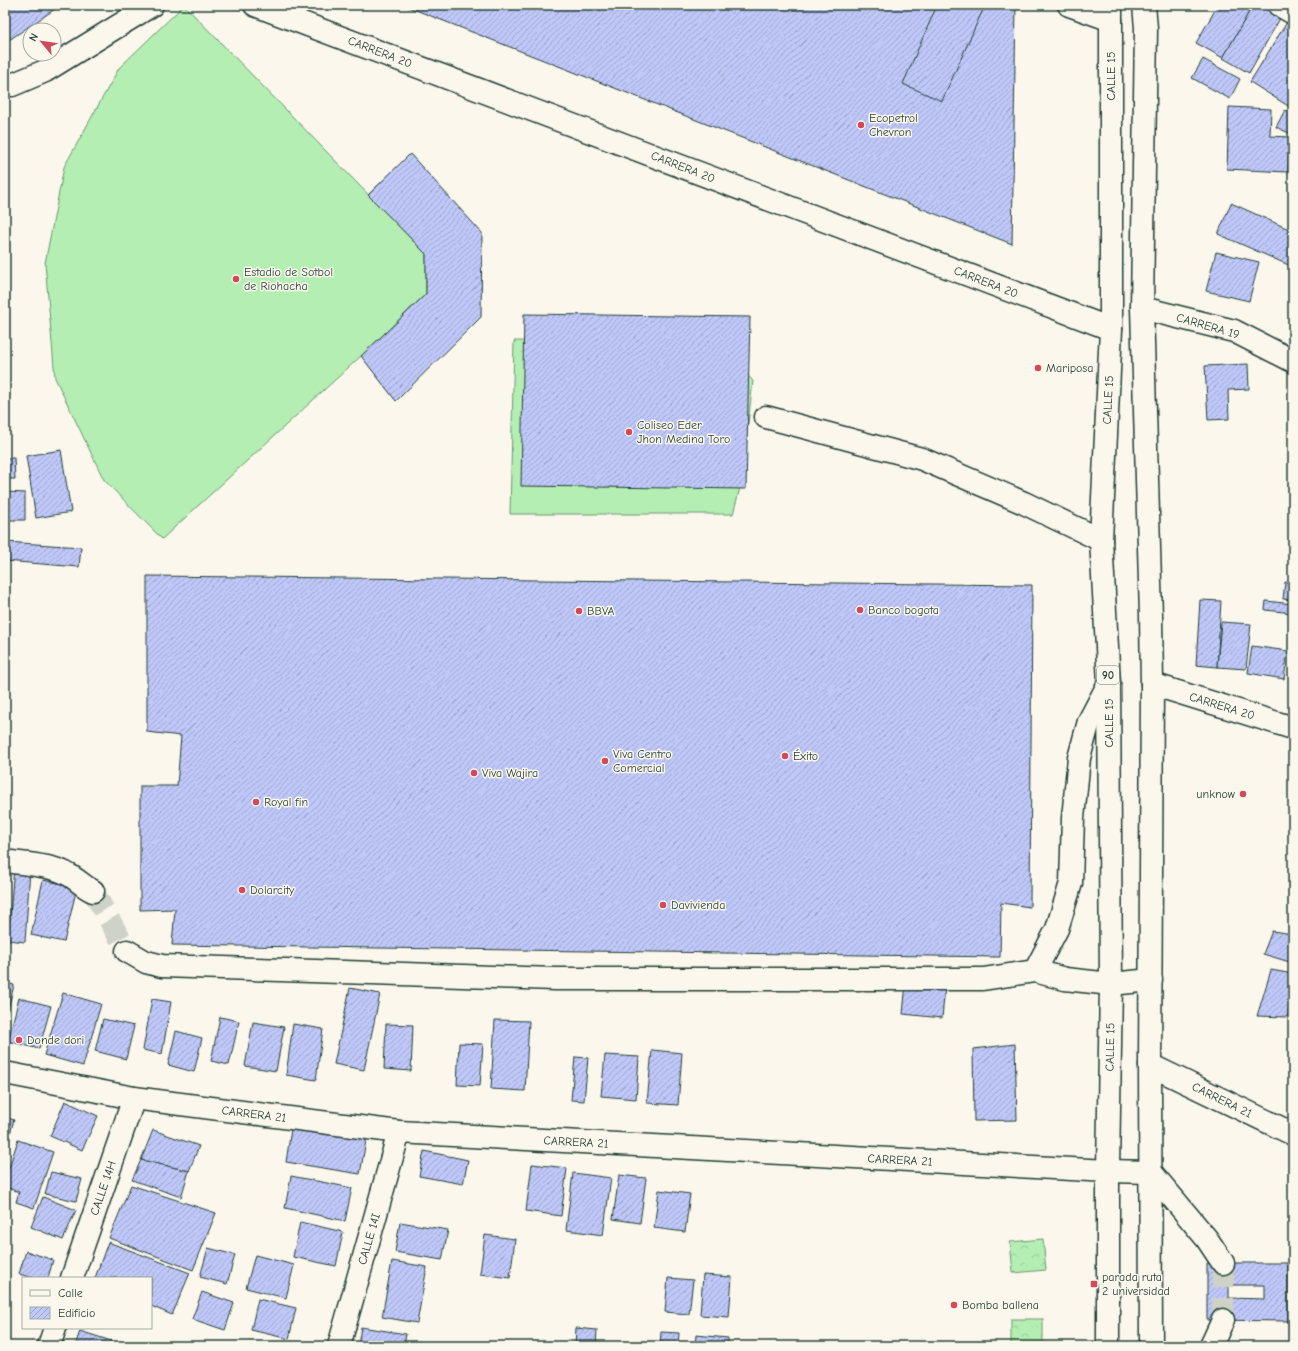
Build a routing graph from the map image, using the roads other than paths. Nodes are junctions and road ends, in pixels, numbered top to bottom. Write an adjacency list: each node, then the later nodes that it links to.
1 (152, 5): 8 (main road)
2 (255, 5): 10 (main road, CARRERA 20)
3 (1069, 5): 6 (main road)
4 (1144, 5): 9 (main road)
5 (1279, 5): 7 (main road)
6 (1111, 13): 10 (main road, CALLE 15 / 90)
7 (1293, 14)
8 (5, 85)
9 (1142, 308): 11 (main road, CARRERA 19); 15 (main road)
10 (1111, 329): 13 (main road, CALLE 15 / 90)
11 (1293, 361)
12 (766, 417): 13 (main road)
13 (1101, 540): 14 (main road, CALLE 15 / 90)
14 (1109, 683): 20 (main road); 22 (main road, CALLE 15 / 90)
15 (1152, 684): 16 (main road, CARRERA 20); 21 (main road)
16 (1293, 728)
17 (5, 861): 18 (main road)
18 (93, 891)
19 (127, 951): 20 (main road)
20 (1034, 971): 22 (main road)
21 (1151, 980): 22 (main road); 23 (main road)
22 (1111, 984): 28 (main road, CALLE 15 / 90)
23 (1150, 1065): 27 (main road, CARRERA 21); 29 (main road)
24 (5, 1073): 25 (main road, CARRERA 21)
25 (134, 1098): 26 (main road, CARRERA 21); 31 (main road, CALLE 14H)
26 (399, 1132): 28 (main road, CARRERA 21); 35 (main road, CALLE 14I)
27 (1293, 1134)
28 (1108, 1171): 29 (main road, CARRERA 21); 36 (main road, CALLE 15 / 90)
29 (1151, 1172): 30 (main road); 37 (main road)
30 (1223, 1263)
31 (72, 1277)
32 (1223, 1320): 38 (main road)
33 (55, 1329): 34 (main road)
34 (49, 1346)
35 (340, 1346)
36 (1108, 1346)
37 (1151, 1346)
38 (1211, 1346)

